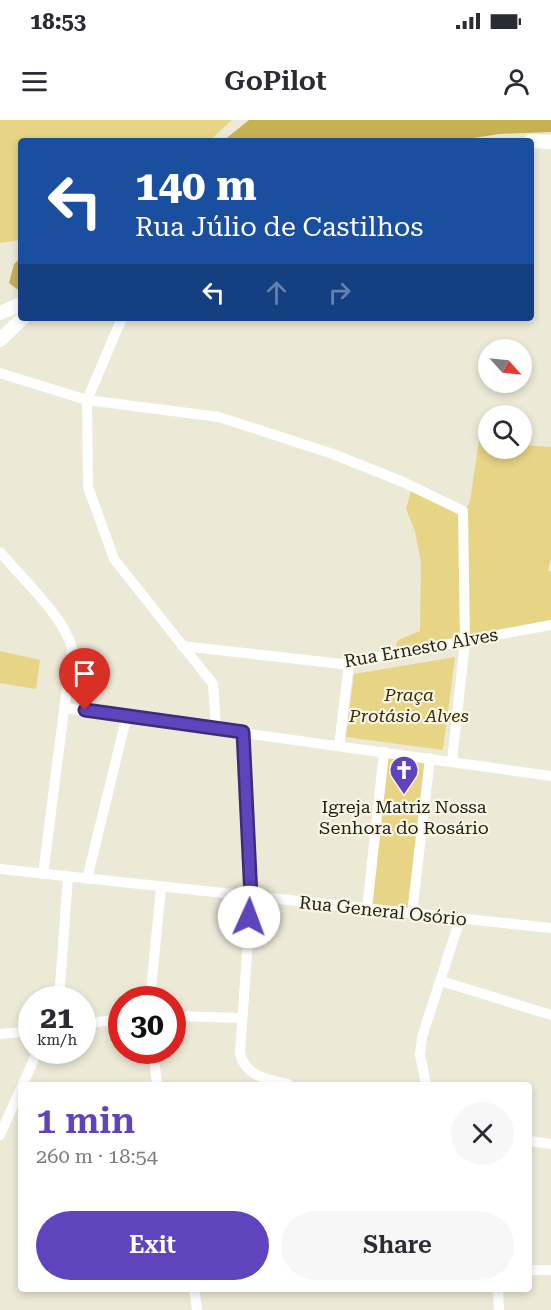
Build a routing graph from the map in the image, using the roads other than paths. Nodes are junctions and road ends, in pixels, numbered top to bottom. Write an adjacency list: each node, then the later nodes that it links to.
1 (534, 141): 2 (main road)
2 (551, 142)
3 (17, 305): 4 (main road)
4 (0, 313)
5 (20, 321): 7 (main road)
6 (121, 321): 9 (street)
7 (0, 340)
8 (0, 373): 9 (street)
9 (87, 400): 12 (street); 13 (street)
10 (0, 552): 15 (street)
11 (551, 625): 12 (street, Rua Ernesto Alves)
12 (465, 642): 14 (street, Rua Ernesto Alves); 22 (street)
13 (182, 646): 14 (street, Rua Ernesto Alves); 17 (street)
14 (349, 663): 19 (street)
15 (64, 708): 16 (street); 25 (street)
16 (127, 715): 17 (street); 27 (street)
17 (216, 727): 18 (street)
18 (243, 732): 19 (street); 29 (street)
19 (339, 746): 20 (street)
20 (384, 752): 21 (street); 30 (street)
21 (430, 758): 22 (street); 31 (street)
22 (452, 761): 23 (street)
23 (551, 776)
24 (0, 869): 25 (street, Rua General Osório)
25 (43, 874): 26 (street, Rua General Osório)
26 (68, 877): 27 (street, Rua General Osório); 35 (street)
27 (87, 879): 28 (street, Rua General Osório)
28 (161, 888): 29 (street, Rua General Osório); 36 (street)
29 (251, 897): 30 (street, Rua General Osório); 39 (street)
30 (367, 909): 31 (street, Rua General Osório)
31 (412, 914): 32 (street, Rua General Osório)
32 (460, 919): 33 (street, Rua General Osório); 34 (street)
33 (551, 928)
34 (441, 981): 37 (street); 47 (street)
35 (60, 986)
36 (151, 986)
37 (551, 1015)
38 (186, 1017): 39 (street)
39 (242, 1018): 46 (street)
40 (18, 1032): 41 (street)
41 (0, 1034)
42 (32, 1064): 44 (street)
43 (155, 1064): 45 (street)
44 (24, 1082)
45 (157, 1082)
46 (277, 1082)
47 (425, 1082)
48 (18, 1095): 49 (street)
49 (0, 1135)
50 (532, 1141): 51 (street)
51 (551, 1144)
52 (532, 1270): 53 (street)
53 (551, 1270)
54 (195, 1292): 56 (street)
55 (498, 1292): 57 (street)
56 (197, 1310)
57 (499, 1310)

